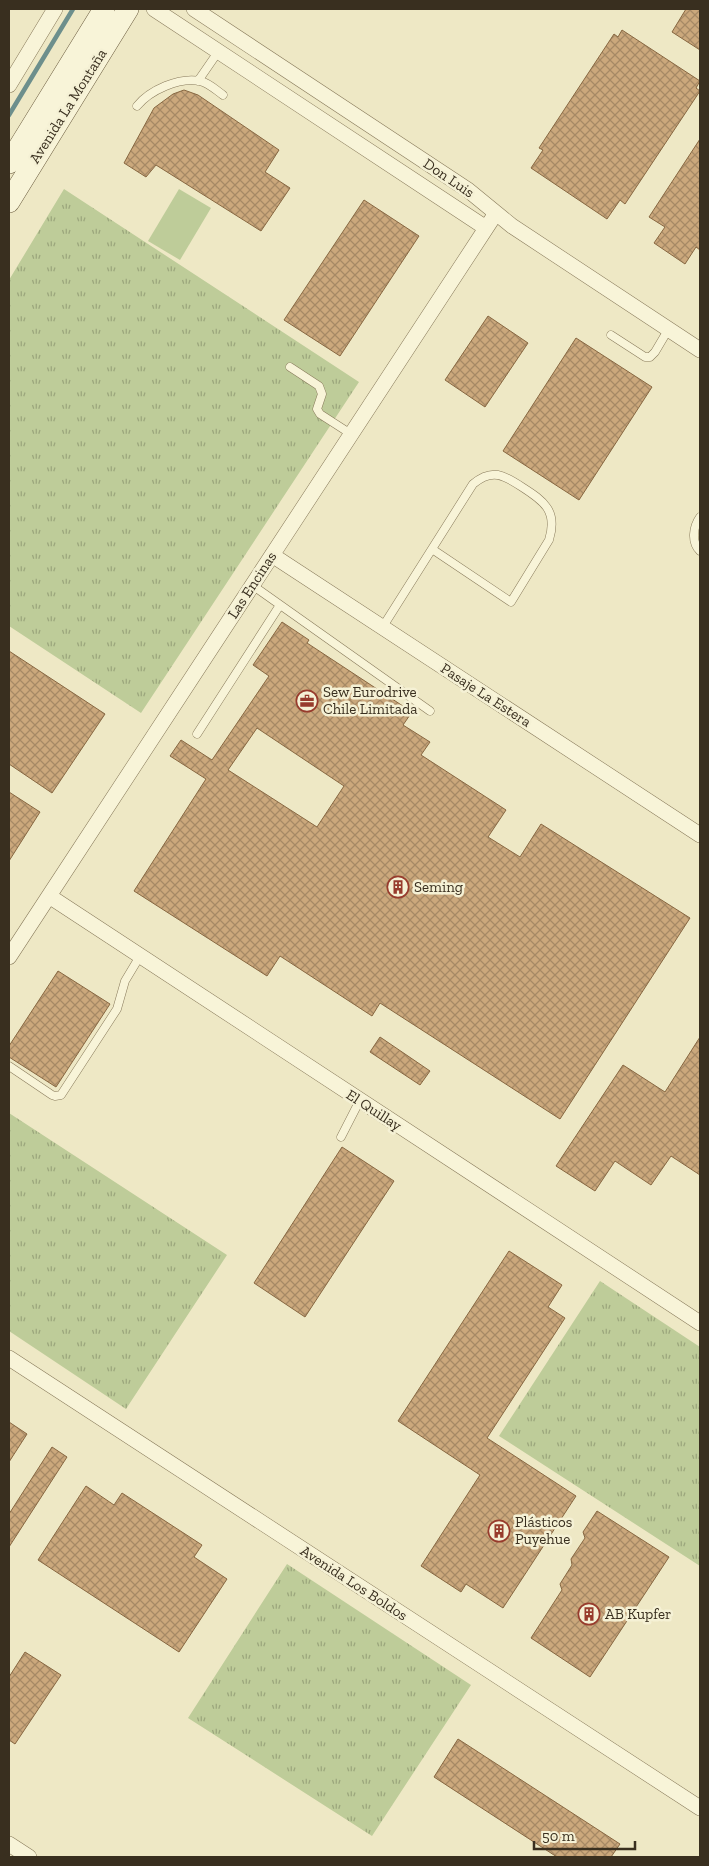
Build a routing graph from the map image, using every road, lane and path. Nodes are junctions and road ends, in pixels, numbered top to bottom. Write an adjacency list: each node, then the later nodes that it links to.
1 (55, 9): 8 (street)
2 (104, 9): 11 (main road, Avenida La Montaña)
3 (128, 9): 12 (main road, Avenida La Montaña)
4 (154, 9): 6 (street)
5 (194, 9): 13 (street, Don Luis)
6 (218, 52): 7 (lane); 14 (street)
7 (198, 81): 9 (lane); 10 (lane)
8 (9, 85)
9 (224, 95)
10 (137, 106)
11 (9, 163)
12 (9, 202)
13 (496, 213): 14 (street, Las Encinas); 15 (street, Don Luis)
14 (486, 228): 19 (street, Las Encinas)
15 (668, 330): 16 (lane); 17 (street, Don Luis)
16 (611, 335)
17 (700, 350)
18 (290, 367): 19 (lane)
19 (351, 434): 23 (street, Las Encinas)
20 (700, 517): 22 (lane)
21 (432, 549): 21 (lane); 26 (lane)
22 (700, 552)
23 (272, 555): 24 (street, Las Encinas); 26 (street, Pasaje La Estera)
24 (252, 585): 25 (lane); 30 (street, Las Encinas)
25 (280, 605): 27 (lane); 28 (lane)
26 (382, 628): 29 (street, Pasaje La Estera)
27 (430, 711)
28 (197, 734)
29 (700, 836)
30 (49, 896): 31 (street, Las Encinas); 32 (street, El Quillay)
31 (9, 956)
32 (140, 956): 33 (lane); 34 (street, El Quillay)
33 (9, 1066)
34 (360, 1100): 35 (lane); 36 (street, El Quillay)
35 (341, 1137)
36 (700, 1323)
37 (9, 1358): 38 (street, Avenida Los Boldos)
38 (700, 1808)
39 (9, 1844): 40 (street)
40 (29, 1857)

